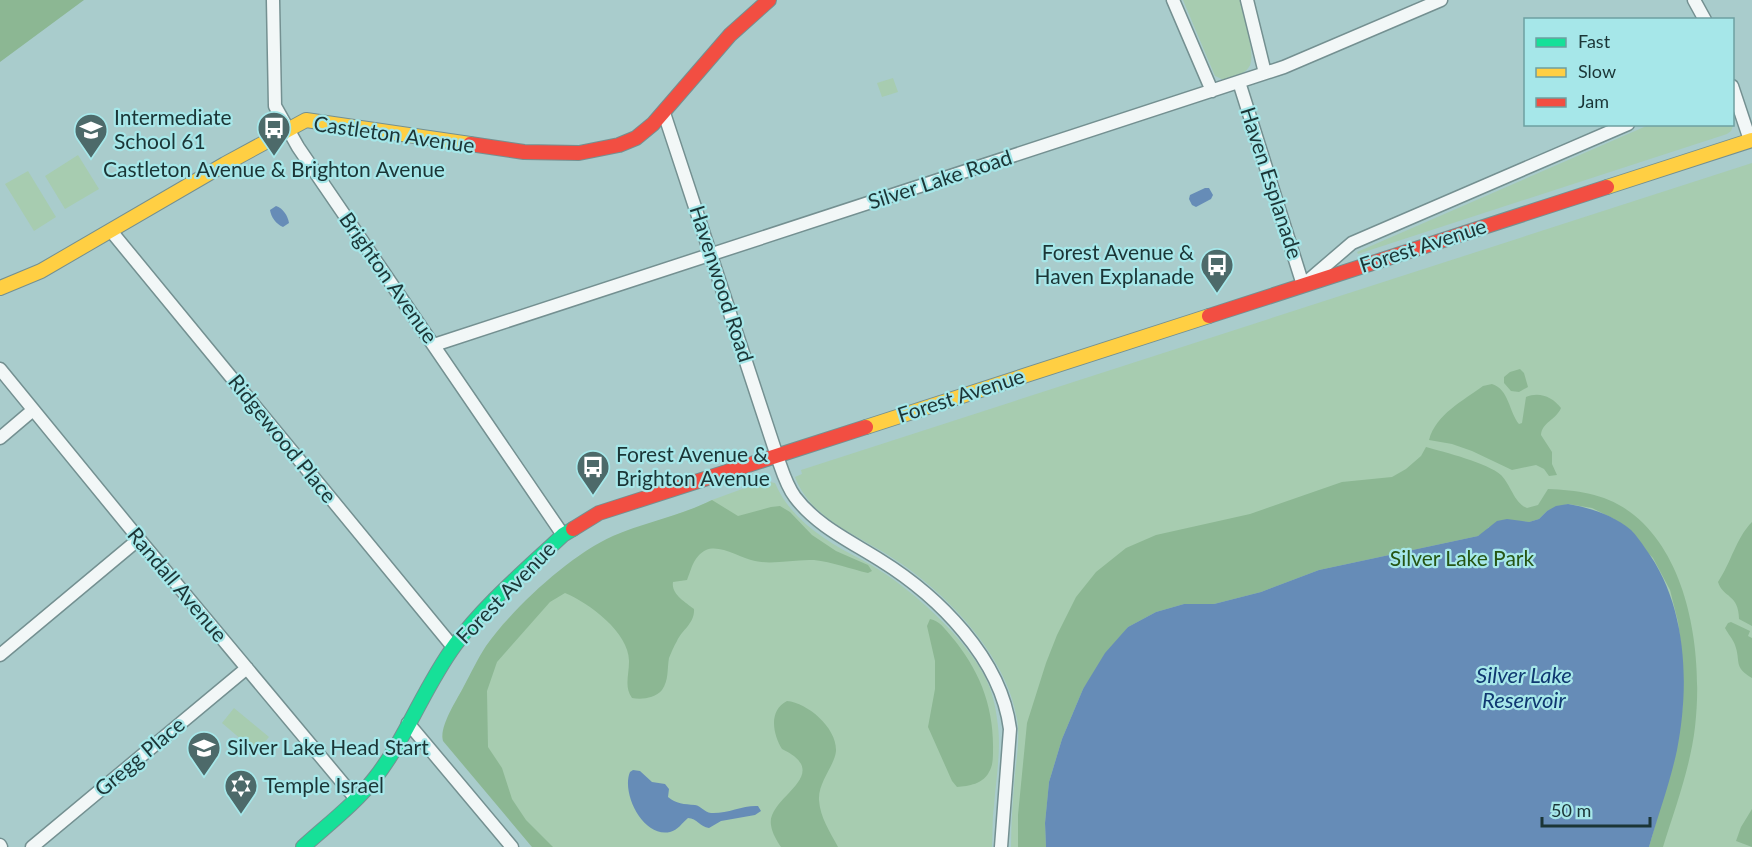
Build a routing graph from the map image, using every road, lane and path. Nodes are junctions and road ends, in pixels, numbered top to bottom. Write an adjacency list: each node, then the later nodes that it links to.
1 (273, 0): 14 (street, Brighton Avenue)
2 (769, 0): 12 (main road, Castleton Avenue)
3 (1173, 0): 10 (street, Haven Esplanade)
4 (1247, 0): 8 (street, Haven Esplanade)
5 (1441, 0): 8 (street, Silver Lake Road)
6 (1694, 0): 7 (street)
7 (1704, 18)
8 (1265, 73): 9 (street, Silver Lake Road)
9 (1239, 82): 10 (street, Silver Lake Road); 18 (street, Haven Esplanade)
10 (1212, 92): 17 (street, Silver Lake Road)
11 (1734, 92): 15 (street)
12 (664, 113): 14 (main road, Castleton Avenue); 17 (street, Havenwood Road)
13 (1623, 126): 18 (street)
14 (287, 130): 16 (main road, Castleton Avenue); 20 (street, Brighton Avenue)
15 (1751, 140): 18 (main road, Forest Avenue)
16 (111, 231): 19 (main road, Castleton Avenue); 27 (street, Ridgewood Place)
17 (712, 254): 20 (street, Silver Lake Road); 24 (street, Havenwood Road)
18 (1303, 285): 24 (main road, Forest Avenue)
19 (0, 288)
20 (434, 345): 25 (street, Brighton Avenue)
21 (0, 369): 22 (street, Randall Avenue)
22 (33, 410): 23 (street); 26 (street, Randall Avenue)
23 (0, 438)
24 (777, 456): 25 (main road, Forest Avenue); 35 (street, Havenwood Road)
25 (563, 535): 27 (main road, Forest Avenue)
26 (139, 539): 28 (street); 29 (street, Randall Avenue)
27 (453, 647): 30 (main road, Forest Avenue)
28 (0, 655)
29 (247, 668): 31 (street, Randall Avenue); 32 (street, Gregg Place)
30 (408, 723): 31 (main road, Forest Avenue); 34 (street)
31 (356, 799): 33 (main road, Forest Avenue)
32 (32, 847)
33 (303, 847)
34 (512, 847)
35 (1001, 847)

